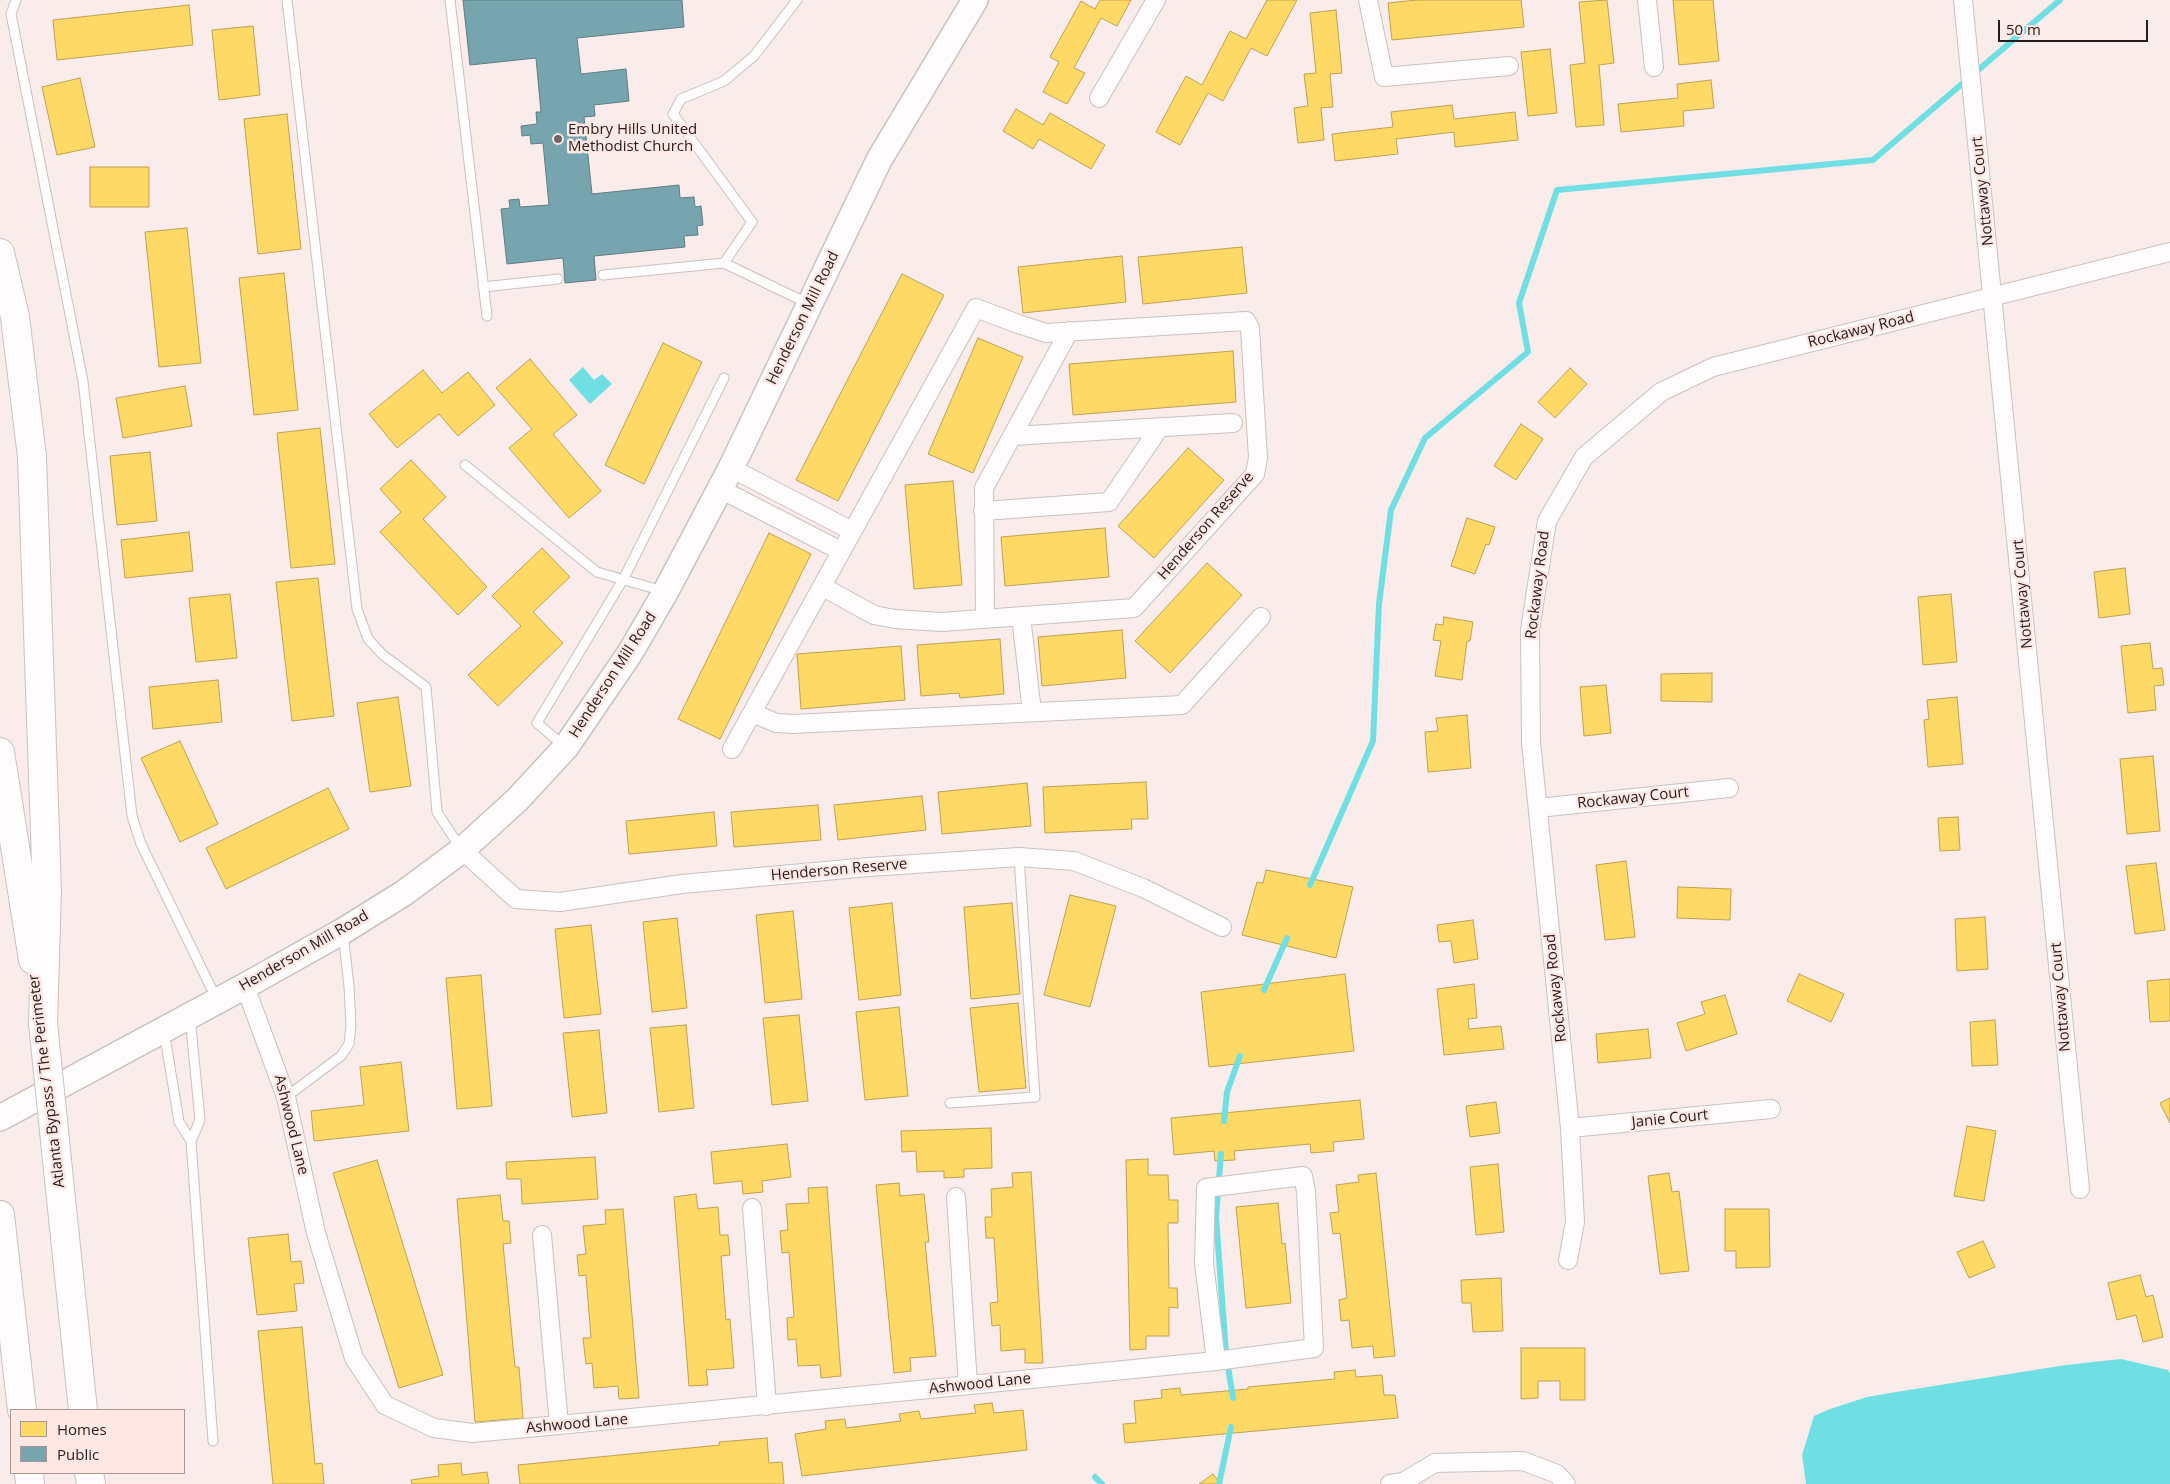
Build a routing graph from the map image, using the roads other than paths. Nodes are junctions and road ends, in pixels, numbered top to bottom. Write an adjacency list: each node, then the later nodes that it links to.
1 (16, 0): 52 (lane)
2 (287, 0): 47 (lane)
3 (450, 0): 18 (lane)
4 (797, 0): 15 (lane)
5 (975, 0): 20 (street, Henderson Mill Road)
6 (1156, 0): 12 (street)
7 (1368, 0): 10 (street)
8 (1647, 0): 11 (street)
9 (1964, 0): 19 (street, Nottaway Court)
10 (1509, 66)
11 (1654, 67)
12 (1099, 98)
13 (2170, 252): 19 (street, Rockaway Road)
14 (0, 253): 54 (highway)
15 (724, 263): 16 (lane); 20 (lane)
16 (602, 275)
17 (558, 279): 18 (lane)
18 (483, 287): 21 (lane)
19 (1994, 296): 46 (street, Rockaway Road); 62 (street, Nottaway Court)
20 (809, 304): 28 (street, Henderson Mill Road)
21 (486, 316)
22 (1069, 331): 26 (street); 32 (street, Henderson Reserve); 37 (street, Henderson Reserve)
23 (724, 378): 34 (lane)
24 (1233, 423): 25 (street)
25 (1160, 427): 26 (street); 30 (street)
26 (1012, 436): 30 (street)
27 (465, 465): 34 (lane)
28 (726, 479): 29 (street); 31 (street); 36 (street, Henderson Mill Road)
29 (781, 494): 31 (street); 32 (street)
30 (983, 511): 39 (street)
31 (770, 515): 33 (street)
32 (852, 531): 33 (street, Henderson Reserve)
33 (841, 551): 35 (street, Henderson Reserve)
34 (624, 578): 36 (lane); 42 (lane)
35 (823, 587): 39 (street, Henderson Reserve); 41 (street, Henderson Reserve)
36 (666, 591): 42 (street, Henderson Mill Road)
37 (1021, 616): 39 (street, Henderson Reserve); 40 (street)
38 (1261, 617): 40 (street)
39 (985, 619)
40 (1032, 712): 41 (street)
41 (753, 713): 43 (street, Henderson Reserve)
42 (566, 747): 47 (street, Henderson Mill Road)
43 (732, 749)
44 (0, 752): 54 (highway, Atlanta Bypass / The Perimeter)
45 (1729, 788): 46 (street, Rockaway Court)
46 (1538, 808): 60 (street, Rockaway Road)
47 (462, 850): 48 (street, Henderson Reserve); 50 (street, Henderson Mill Road)
48 (1019, 857): 49 (street, Henderson Reserve); 57 (lane)
49 (1222, 927)
50 (343, 931): 51 (street, Henderson Mill Road); 56 (lane)
51 (245, 986): 52 (street, Henderson Mill Road); 56 (street, Ashwood Lane)
52 (217, 1000): 53 (street, Henderson Mill Road)
53 (190, 1014): 55 (street, Henderson Mill Road); 61 (lane)
54 (43, 1023): 72 (highway, Atlanta Bypass / The Perimeter, bridge)
55 (163, 1028): 59 (street, Henderson Mill Road); 61 (lane)
56 (286, 1097): 73 (street, Ashwood Lane)
57 (950, 1103)
58 (1771, 1109): 60 (street, Janie Court)
59 (0, 1118)
60 (1570, 1128): 67 (street, Rockaway Road)
61 (191, 1141): 74 (lane)
62 (2080, 1188)
63 (956, 1197): 69 (street)
64 (752, 1208): 70 (street)
65 (0, 1215): 71 (highway)
66 (542, 1235): 73 (street)
67 (1568, 1260)
68 (1216, 1360): 68 (street, Ashwood Lane); 69 (street, Ashwood Lane)
69 (968, 1385): 70 (street, Ashwood Lane)
70 (767, 1406): 73 (street, Ashwood Lane)
71 (22, 1409)
72 (83, 1409)
73 (559, 1426)
74 (213, 1441)
75 (1390, 1484): 76 (street)
76 (1566, 1484)

